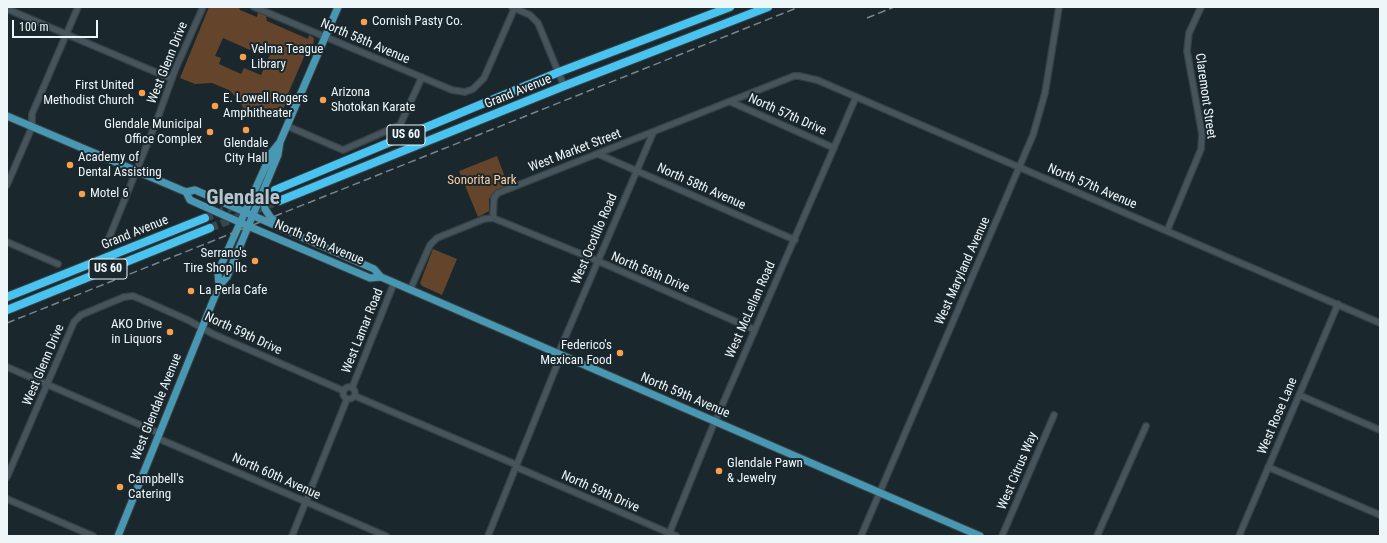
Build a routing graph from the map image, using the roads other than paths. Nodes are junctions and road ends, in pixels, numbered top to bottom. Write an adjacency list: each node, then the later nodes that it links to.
1 (78, 7): 11 (street)
2 (203, 7): 16 (street, West Glenn Drive)
3 (254, 7): 12 (street, North 58th Avenue)
4 (338, 7): 12 (main road, West Glendale Avenue)
5 (514, 7): 13 (street); 15 (street, North 58th Avenue)
6 (730, 7): 13 (highway, Grand Avenue / US 60)
7 (768, 7): 17 (highway, Grand Avenue / US 60)
8 (1059, 7): 27 (street, West Maryland Avenue)
9 (1200, 7): 42 (street, Claremont Street)
10 (7, 9): 11 (street)
11 (66, 35): 16 (street); 22 (street)
12 (325, 37): 15 (street, North 58th Avenue); 21 (main road, West Glendale Avenue)
13 (559, 72): 17 (street); 32 (highway, Grand Avenue / US 60)
14 (794, 76): 18 (street, North 57th Avenue); 19 (street, West Market Street)
15 (422, 77): 21 (street)
16 (172, 78): 28 (street, West Glenn Drive)
17 (564, 86): 34 (highway, Grand Avenue / US 60)
18 (856, 97): 25 (street, West McLellan Road); 27 (street, North 57th Avenue)
19 (731, 102): 23 (street, West Market Street); 25 (street, North 57th Drive)
20 (7, 116): 22 (main road, North 59th Avenue)
21 (287, 126): 24 (main road, West Glendale Avenue)
22 (32, 127): 28 (main road, North 59th Avenue); 30 (street)
23 (653, 133): 26 (street, West Market Street); 29 (street, West Ocotillo Road)
24 (280, 142): 31 (main road, West Glendale Avenue); 35 (main road, West Glendale Avenue)
25 (834, 148): 45 (street, West McLellan Road)
26 (598, 154): 29 (street, North 58th Avenue); 38 (street, West Market Street)
27 (1020, 169): 42 (street, North 57th Avenue); 76 (street, West Maryland Avenue)
28 (137, 171): 33 (main road, North 59th Avenue); 44 (street, West Glenn Drive)
29 (636, 171): 45 (street, North 58th Avenue); 47 (street, West Ocotillo Road)
30 (7, 185)
31 (264, 189): 36 (main road, West Glendale Avenue); 43 (main road)
32 (275, 190)
33 (186, 192): 35 (main road, North 59th Avenue); 39 (main road, North 59th Avenue)
34 (279, 200)
35 (245, 212): 36 (main road, North 59th Avenue); 39 (main road, West Glendale Avenue)
36 (253, 216): 40 (main road, West Glendale Avenue); 43 (main road, North 59th Avenue)
37 (205, 218): 54 (highway, Grand Avenue / US 60)
38 (493, 218): 47 (street, North 58th Drive); 52 (street)
39 (240, 222): 40 (main road, North 59th Avenue); 51 (main road, West Glendale Avenue)
40 (248, 226): 49 (main road, North 59th Avenue); 51 (main road, West Glendale Avenue)
41 (210, 228): 56 (highway, Grand Avenue / US 60)
42 (1167, 231): 55 (street, North 57th Avenue)
43 (295, 234): 49 (main road, North 59th Avenue)
44 (109, 238)
45 (795, 240): 59 (street, West McLellan Road)
46 (7, 242): 48 (street)
47 (598, 262): 59 (street, North 58th Drive); 60 (street, West Ocotillo Road)
48 (58, 264)
49 (382, 278): 50 (main road, North 59th Avenue)
50 (394, 283): 52 (main road, North 59th Avenue); 63 (street, West Lamar Road)
51 (218, 286): 58 (main road, West Glendale Avenue)
52 (410, 290): 60 (main road, North 59th Avenue)
53 (133, 296): 58 (street, North 59th Drive); 62 (street, West Glenn Drive)
54 (7, 297)
55 (1338, 304): 57 (street, North 57th Avenue); 65 (street, West Rose Lane)
56 (7, 310)
57 (1380, 323)
58 (202, 328): 64 (street, North 59th Drive); 72 (main road, West Glendale Avenue)
59 (755, 330): 69 (street, West McLellan Road)
60 (560, 354): 69 (main road, North 59th Avenue); 73 (street, West Ocotillo Road)
61 (7, 367): 62 (street, North 60th Avenue)
62 (48, 384): 72 (street, North 60th Avenue); 75 (street, West Glenn Drive)
63 (352, 388): 64 (street); 66 (street)
64 (344, 391): 67 (street)
65 (1299, 395): 71 (street); 74 (street, West Rose Lane)
66 (355, 396): 67 (street); 73 (street, North 59th Drive)
67 (347, 399): 78 (street)
68 (1054, 415): 89 (street, West Citrus Way)
69 (715, 422): 76 (main road, North 59th Avenue); 80 (street, West McLellan Road)
70 (1146, 426): 90 (street)
71 (1380, 430)
72 (158, 435): 78 (street, North 60th Avenue); 82 (main road, West Glendale Avenue)
73 (516, 466): 80 (street, North 59th Drive); 85 (street, West Ocotillo Road)
74 (1268, 467): 79 (street); 91 (street, West Rose Lane)
75 (7, 477)
76 (878, 493): 87 (street, West Maryland Avenue); 88 (main road, North 59th Avenue)
77 (7, 499): 81 (street)
78 (306, 502): 83 (street); 84 (street, North 60th Avenue)
79 (1380, 515)
80 (669, 534): 86 (street, North 59th Drive)
81 (93, 536)
82 (118, 536)
83 (292, 536)
84 (386, 536)
85 (488, 536)
86 (676, 536)
87 (861, 536)
88 (980, 536)
89 (1002, 536)
90 (1097, 536)
91 (1239, 536)

